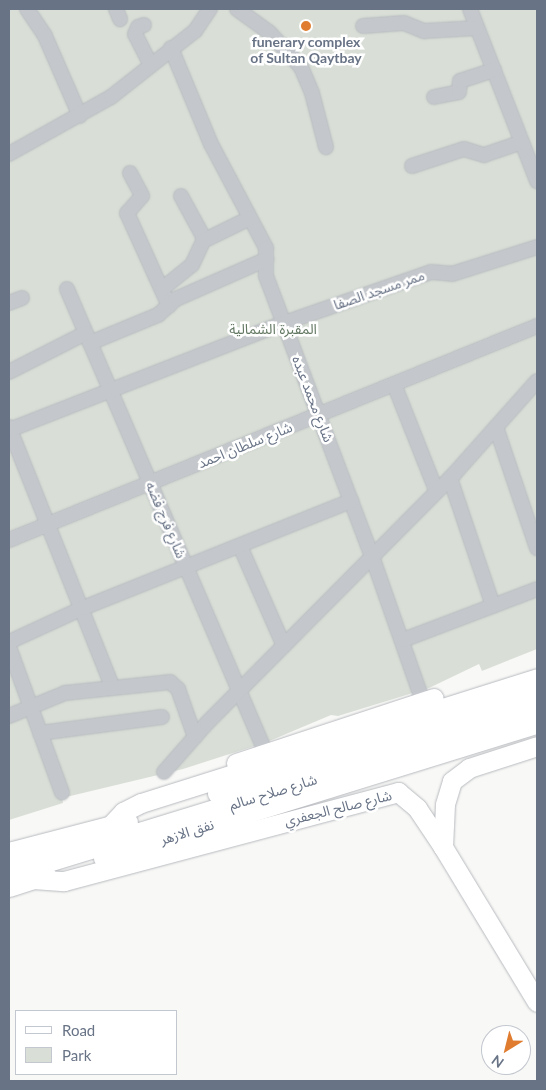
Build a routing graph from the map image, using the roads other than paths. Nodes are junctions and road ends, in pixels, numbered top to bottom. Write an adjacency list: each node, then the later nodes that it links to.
1 (27, 9): 12 (street)
2 (210, 9): 8 (street)
3 (236, 9): 14 (street)
4 (470, 9): 7 (street)
5 (144, 25): 9 (street)
6 (363, 26): 7 (street)
7 (477, 28): 10 (street)
8 (171, 48): 9 (street); 20 (street, شارع محمد عبده)
9 (150, 63): 12 (street)
10 (494, 70): 11 (street); 13 (street)
11 (434, 97)
12 (80, 116): 15 (street)
13 (522, 142): 16 (street); 18 (street)
14 (326, 147)
15 (9, 154)
16 (412, 166)
17 (130, 173): 25 (street)
18 (537, 181)
19 (181, 196): 21 (street)
20 (250, 218): 21 (street); 23 (street, شارع محمد عبده)
21 (205, 240): 25 (street)
22 (537, 247): 27 (street, ممر مسجد الصفا)
23 (267, 259): 26 (street); 27 (street, شارع محمد عبده)
24 (67, 289): 29 (street, شارع فرج فضه)
25 (162, 289): 26 (street)
26 (170, 306): 29 (street)
27 (284, 323): 33 (street, ممر مسجد الصفا); 34 (street, شارع محمد عبده)
28 (537, 326): 32 (street, شارع سلطان احمد)
29 (88, 338): 30 (street); 33 (street, شارع فرج فضه)
30 (9, 372)
31 (537, 381): 35 (street)
32 (394, 384): 34 (street, شارع سلطان احمد); 39 (street)
33 (110, 390): 36 (street, ممر مسجد الصفا); 38 (street, شارع فرج فضه)
34 (318, 415): 38 (street, شارع سلطان احمد); 40 (street, شارع محمد عبده)
35 (496, 427): 37 (street); 44 (street)
36 (9, 429): 41 (street)
37 (450, 478): 39 (street); 48 (street)
38 (150, 483): 41 (street, شارع سلطان احمد); 46 (street, شارع فرج فضه)
39 (436, 490): 45 (street)
40 (351, 501): 43 (street); 45 (street, شارع محمد عبده)
41 (48, 524): 42 (street, شارع سلطان احمد); 49 (street)
42 (9, 540)
43 (240, 546): 46 (street); 52 (street)
44 (537, 548)
45 (373, 559): 50 (street, شارع محمد عبده); 52 (street)
46 (187, 568): 49 (street); 57 (street, شارع فرج فضه)
47 (537, 589): 48 (street)
48 (493, 606): 50 (street)
49 (83, 608): 51 (street); 56 (street)
50 (403, 640): 59 (street, شارع محمد عبده)
51 (9, 642)
52 (284, 646): 57 (street)
53 (9, 647): 60 (street)
54 (537, 665): 59 (main road)
55 (537, 678): 70 (main road)
56 (112, 688): 60 (street); 66 (street)
57 (239, 691): 66 (street); 68 (street, شارع فرج فضه)
58 (537, 694): 72 (highway, شارع صلاح سالم)
59 (423, 702): 68 (main road)
60 (30, 707): 62 (street); 65 (street)
61 (537, 711): 75 (highway, شارع صلاح سالم)
62 (9, 716)
63 (162, 717): 65 (street)
64 (537, 724): 76 (main road, نفق الازهر)
65 (40, 733): 71 (street)
66 (195, 737): 69 (street)
67 (537, 746): 73 (main road)
68 (265, 751): 70 (main road)
69 (164, 772)
70 (212, 782): 72 (main road)
71 (62, 793)
72 (109, 827): 74 (highway, شارع صلاح سالم)
73 (443, 847): 76 (main road, شارع صالح الجعفري); 78 (main road, شارع صالح الجعفري)
74 (9, 853)
75 (9, 873)
76 (33, 879): 77 (main road, نفق الازهر)
77 (9, 887)
78 (537, 1002)

